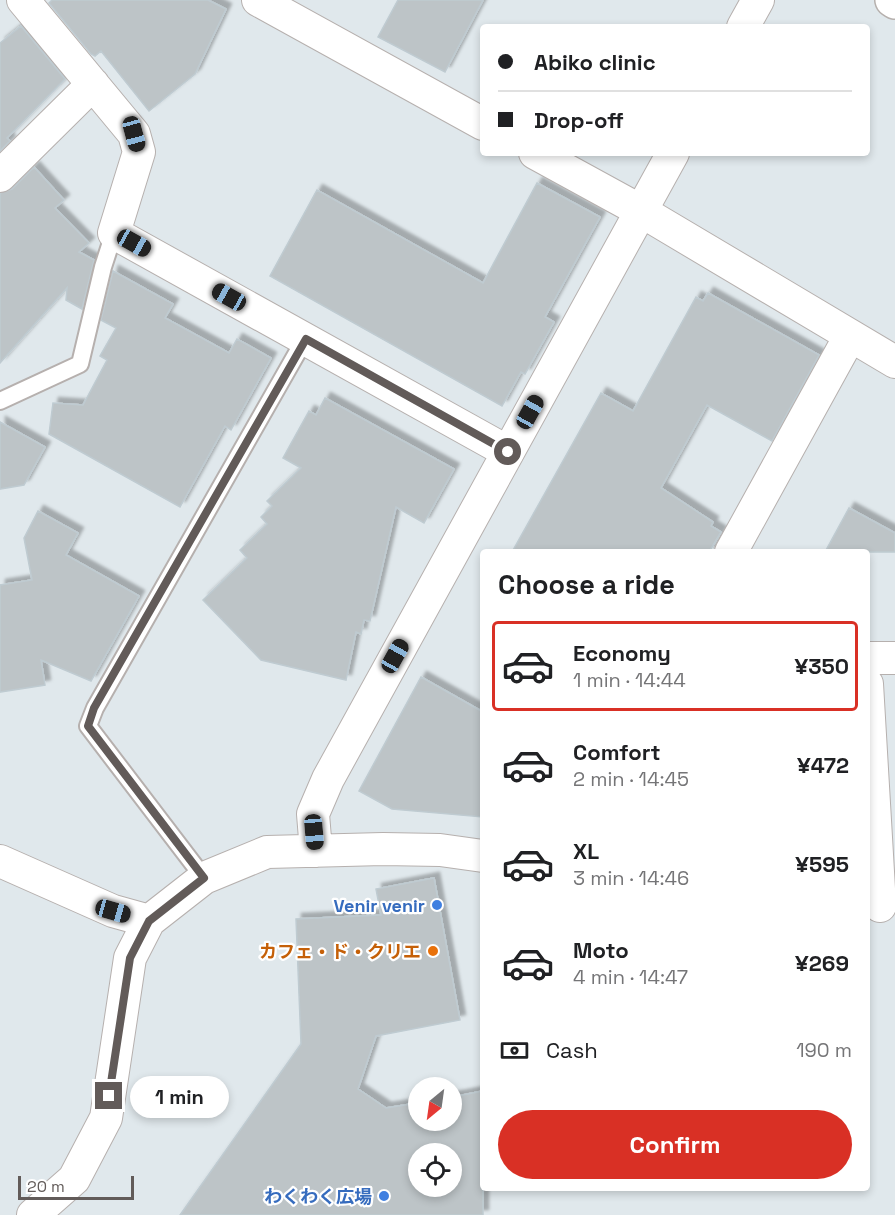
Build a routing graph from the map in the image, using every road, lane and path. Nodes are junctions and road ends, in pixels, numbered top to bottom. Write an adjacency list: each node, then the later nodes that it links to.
1 (23, 0): 5 (street)
2 (258, 0): 6 (street)
3 (758, 0): 4 (street)
4 (745, 24)
5 (93, 84): 9 (street); 11 (street)
6 (480, 122)
7 (540, 156): 10 (street)
8 (671, 156): 10 (street)
9 (0, 176)
10 (641, 211): 12 (street); 16 (street)
11 (114, 233): 13 (street); 15 (lane)
12 (850, 336): 14 (street); 17 (street)
13 (306, 339): 16 (street); 24 (lane)
14 (895, 362)
15 (0, 401)
16 (508, 452): 21 (street)
17 (733, 549)
18 (870, 658): 19 (street)
19 (895, 658)
20 (870, 732): 25 (street)
21 (316, 850): 22 (street); 24 (street)
22 (480, 856)
23 (0, 861): 26 (street)
24 (204, 878): 26 (street)
25 (881, 906)
26 (149, 921): 27 (street)
27 (33, 1215)

